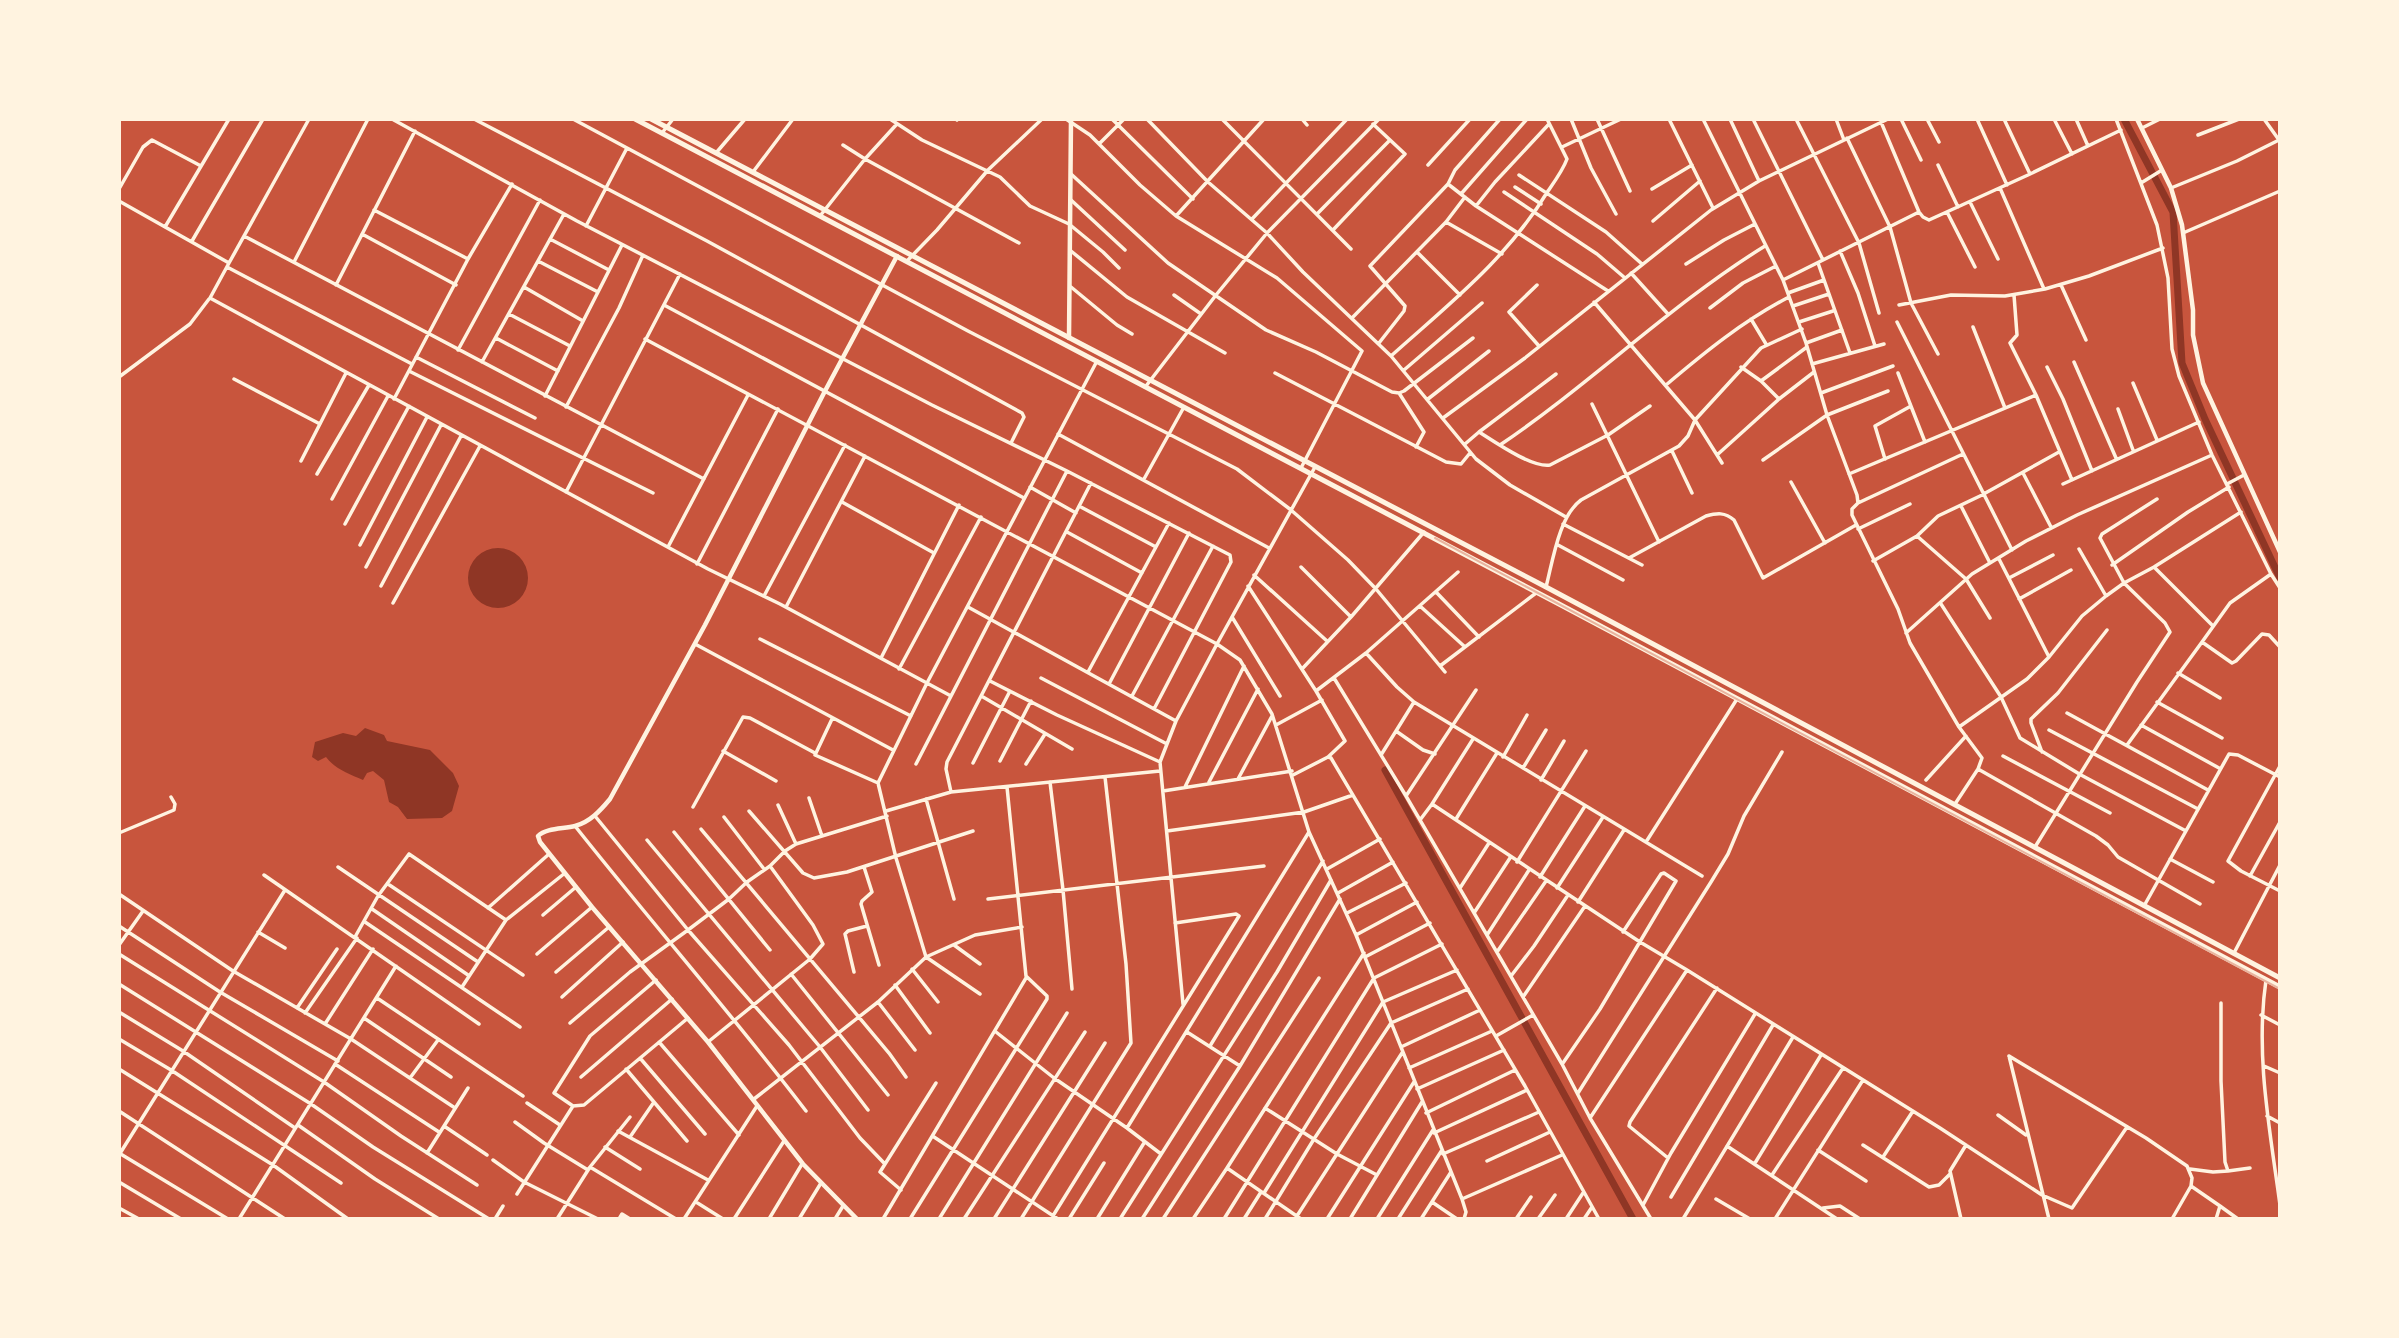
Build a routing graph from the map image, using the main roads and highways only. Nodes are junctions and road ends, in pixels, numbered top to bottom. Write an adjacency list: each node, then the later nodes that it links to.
1 (635, 119): 4 (highway)
2 (651, 119): 3 (highway)
3 (2280, 978)
4 (2280, 987)

